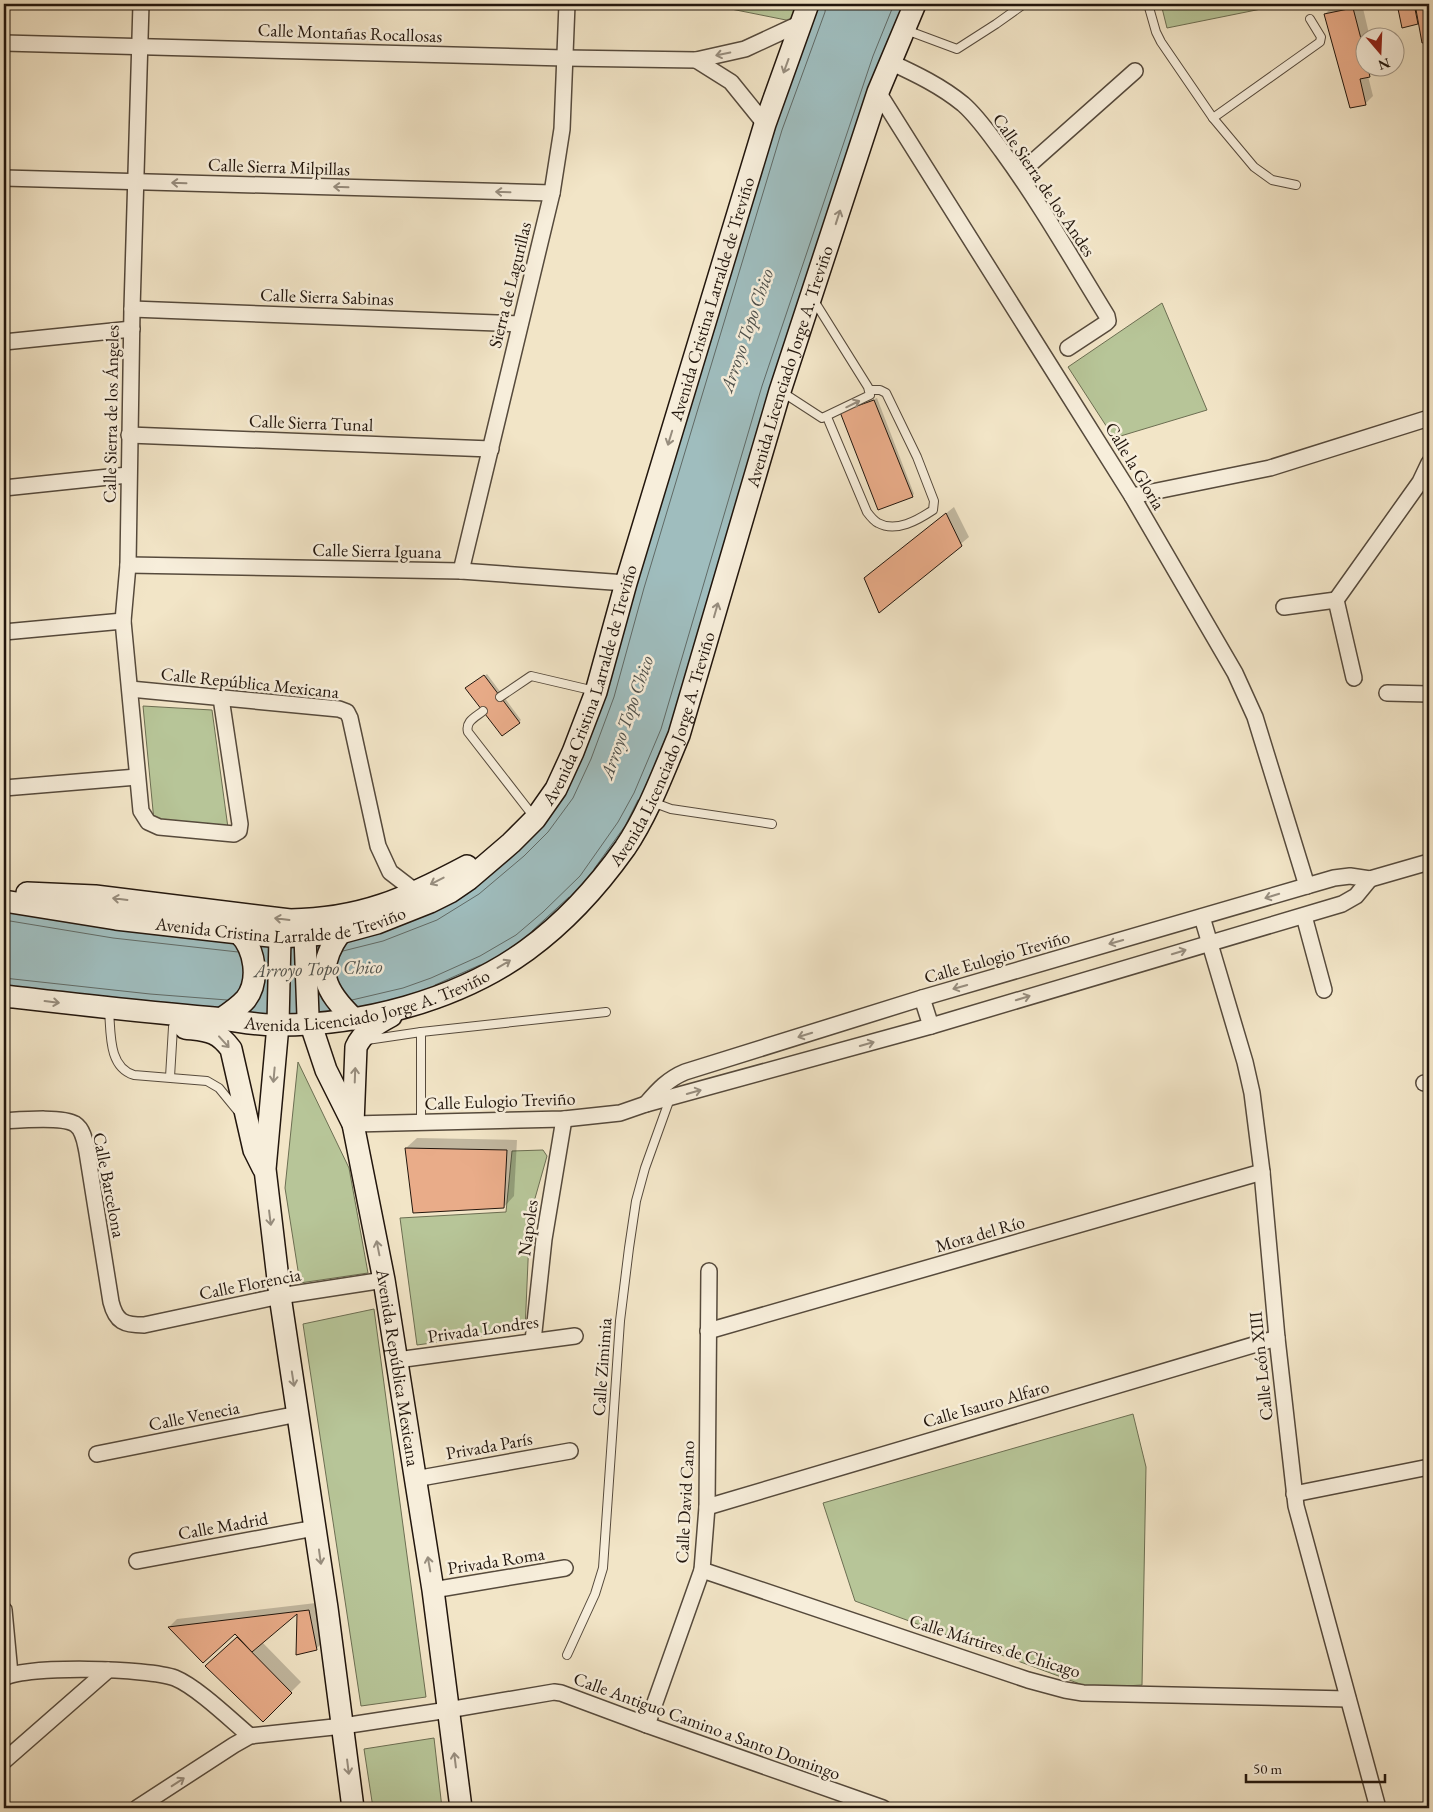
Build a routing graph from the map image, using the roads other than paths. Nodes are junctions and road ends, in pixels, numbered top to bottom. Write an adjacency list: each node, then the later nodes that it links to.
1 (141, 4): 9 (street, Calle Sierra de los Ángeles)
2 (567, 4): 10 (street, Sierra de Lagurillas)
3 (1024, 4): 5 (lane)
4 (1148, 4): 15 (lane)
5 (912, 12): 12 (main road, Avenida Licenciado Jorge A. Treviño)
6 (804, 14): 11 (street, Calle Montañas Rocallosas, one-way to 11); 16 (main road, Avenida Cristina Larralde de Treviño, one-way to 16)
7 (1310, 19): 15 (lane)
8 (4, 44): 9 (street, Calle Montañas Rocallosas)
9 (140, 46): 10 (street, Calle Montañas Rocallosas); 19 (street, Calle Sierra de los Ángeles)
10 (565, 58): 11 (street, Calle Montañas Rocallosas); 21 (street, Sierra de Lagurillas)
11 (696, 60): 16 (street)
12 (890, 62): 14 (main road, Avenida Licenciado Jorge A. Treviño); 17 (street, Calle Sierra de los Andes)
13 (1135, 71): 17 (street)
14 (878, 92): 22 (main road, Avenida Licenciado Jorge A. Treviño, one-way to 14); 37 (street, Calle la Gloria)
15 (1213, 118): 20 (lane)
16 (765, 124): 40 (main road, Avenida Cristina Larralde de Treviño, one-way to 40)
17 (1018, 174): 27 (street, Calle Sierra de los Andes)
18 (4, 178): 19 (street, Calle Sierra Milpillas)
19 (136, 181): 21 (street, Calle Sierra Milpillas, one-way to 19); 23 (street, Calle Sierra de los Ángeles)
20 (1296, 185)
21 (552, 193): 24 (street, Sierra de Lagurillas)
22 (812, 296): 28 (lane); 29 (main road, Avenida Licenciado Jorge A. Treviño)
23 (132, 308): 24 (street, Calle Sierra Sabinas); 25 (street, Calle Sierra de los Ángeles)
24 (520, 324): 33 (street, Sierra de Lagurillas)
25 (132, 329): 26 (street); 32 (street, Calle Sierra de los Ángeles)
26 (4, 342)
27 (1068, 348)
28 (870, 390): 30 (lane, one-way to 28); 30 (lane)
29 (780, 391): 30 (lane); 55 (main road, Avenida Licenciado Jorge A. Treviño, one-way to 29)
30 (827, 417)
31 (1429, 418): 37 (street)
32 (129, 435): 33 (street, Calle Sierra Tunal); 35 (street, Calle Sierra de los Ángeles)
33 (491, 449): 39 (street, Sierra de Lagurillas)
34 (1429, 463): 41 (street)
35 (128, 475): 36 (street); 38 (street, Calle Sierra de los Ángeles)
36 (4, 488)
37 (1132, 496): 61 (street, Calle la Gloria)
38 (128, 564): 39 (street, Calle Sierra Iguana); 43 (street, Calle Sierra de los Ángeles)
39 (461, 571): 40 (street, Calle Sierra Iguana)
40 (626, 583): 47 (main road, Avenida Cristina Larralde de Treviño)
41 (1336, 600): 42 (street); 45 (street)
42 (1284, 607)
43 (123, 621): 44 (street); 46 (street, Calle Sierra de los Ángeles)
44 (4, 632)
45 (1354, 678)
46 (130, 689): 51 (street, Calle República Mexicana); 53 (street, Calle Sierra de los Ángeles)
47 (596, 692): 50 (lane); 56 (main road, Avenida Cristina Larralde de Treviño)
48 (1387, 693): 49 (street)
49 (1429, 694)
50 (500, 697)
51 (221, 698): 53 (street, Calle Sierra de los Ángeles); 62 (street, Calle República Mexicana)
52 (483, 711): 56 (lane)
53 (137, 777): 54 (street)
54 (4, 788)
55 (650, 801): 57 (lane); 75 (main road, Avenida Licenciado Jorge A. Treviño, one-way to 55)
56 (535, 819): 58 (main road, Avenida Cristina Larralde de Treviño)
57 (772, 824)
58 (511, 842): 62 (main road, one-way to 62); 68 (main road, Avenida Cristina Larralde de Treviño)
59 (1429, 862): 60 (street, Calle Eulogio Treviño)
60 (1370, 879): 61 (street, Calle Eulogio Treviño); 65 (street, Calle Eulogio Treviño)
61 (1307, 886): 66 (street, Calle Eulogio Treviño, one-way to 66)
62 (416, 892): 63 (main road, one-way to 63)
63 (4, 893)
64 (4, 901): 67 (main road, Avenida Cristina Larralde de Treviño)
65 (1304, 916): 71 (street, Calle Eulogio Treviño); 72 (street)
66 (1202, 917): 71 (street, Calle León XIII); 74 (street, Calle Eulogio Treviño, one-way to 74)
67 (243, 938): 69 (main road, Avenida Cristina Larralde de Treviño); 79 (main road)
68 (336, 938): 70 (main road, Avenida Cristina Larralde de Treviño); 82 (main road)
69 (281, 942): 70 (main road, Avenida Cristina Larralde de Treviño); 81 (main road)
70 (305, 942): 80 (main road, Avenida República Mexicana)
71 (1210, 943): 84 (street, Calle Eulogio Treviño, one-way to 71); 97 (street, Calle León XIII)
72 (1324, 990)
73 (4, 996): 76 (main road, Avenida Licenciado Jorge A. Treviño, one-way to 76)
74 (922, 998): 84 (street); 88 (street, Calle Eulogio Treviño, one-way to 88)
75 (408, 1006): 82 (main road, Avenida Licenciado Jorge A. Treviño); 86 (main road)
76 (108, 1008): 78 (main road, Avenida Licenciado Jorge A. Treviño); 87 (lane)
77 (606, 1012): 85 (lane)
78 (149, 1013): 79 (main road, Avenida Licenciado Jorge A. Treviño); 83 (main road)
79 (229, 1014): 81 (main road, Avenida Licenciado Jorge A. Treviño)
80 (308, 1016): 81 (main road, Avenida Licenciado Jorge A. Treviño); 82 (main road, Avenida Licenciado Jorge A. Treviño); 94 (main road, Avenida República Mexicana)
81 (279, 1017): 96 (main road, one-way to 96)
82 (354, 1019)
83 (173, 1026): 87 (lane); 95 (main road, one-way to 95)
84 (931, 1026): 89 (street, Calle Eulogio Treviño, one-way to 84)
85 (421, 1032): 86 (lane); 93 (lane)
86 (359, 1041): 94 (main road, one-way to 86)
87 (170, 1077): 95 (lane)
88 (668, 1080): 89 (lane, Calle Zimimia); 90 (street, Calle Eulogio Treviño)
89 (670, 1099): 90 (street, Calle Eulogio Treviño); 120 (lane, Calle Zimimia)
90 (646, 1104): 91 (street, Calle Eulogio Treviño)
91 (564, 1119): 93 (street, Calle Eulogio Treviño); 105 (street, Napoles)
92 (4, 1121): 101 (street, Calle Barcelona)
93 (421, 1122): 94 (street, Calle Eulogio Treviño)
94 (353, 1124): 99 (main road, Avenida República Mexicana, one-way to 94)
95 (249, 1126): 96 (main road)
96 (264, 1169): 100 (main road, one-way to 100)
97 (1262, 1172): 102 (street, Mora del Río); 104 (street, Calle León XIII)
98 (709, 1271): 102 (street, Calle David Cano)
99 (384, 1280): 100 (street, Calle Florencia); 106 (main road, Avenida República Mexicana)
100 (280, 1296): 101 (street, Calle Florencia); 107 (main road, one-way to 107)
101 (123, 1323)
102 (708, 1332): 113 (street, Calle David Cano)
103 (575, 1336): 105 (street, Privada Londres)
104 (1277, 1338): 112 (street, Calle León XIII); 113 (street, Calle Isauro Alfaro)
105 (533, 1341): 106 (street, Privada Londres)
106 (398, 1360): 111 (main road, Avenida República Mexicana)
107 (298, 1414): 109 (street, Calle Venecia); 114 (main road)
108 (570, 1451): 111 (street, Privada París)
109 (97, 1454)
110 (1429, 1467): 112 (street)
111 (415, 1479): 118 (main road, Avenida República Mexicana, one-way to 111)
112 (1294, 1494): 123 (street, Calle León XIII)
113 (706, 1507): 117 (street, Calle David Cano)
114 (315, 1528): 115 (street, Calle Madrid); 125 (main road, one-way to 125)
115 (137, 1561)
116 (565, 1568): 118 (street, Privada Roma)
117 (702, 1570): 123 (street, Calle Mártires de Chicago); 126 (street, Calle David Cano)
118 (433, 1590): 124 (main road, Avenida República Mexicana)
119 (4, 1610): 122 (street)
120 (566, 1654)
121 (108, 1670): 122 (street); 127 (street); 128 (street)
122 (7, 1676)
123 (1348, 1699): 133 (street, Calle León XIII)
124 (448, 1710): 125 (street, Calle Antiguo Camino a Santo Domingo); 126 (street, Calle Antiguo Camino a Santo Domingo); 131 (main road, Avenida República Mexicana, one-way to 124)
125 (343, 1726): 127 (street, Calle Antiguo Camino a Santo Domingo); 130 (main road, one-way to 130)
126 (647, 1726): 132 (street, Calle Antiguo Camino a Santo Domingo)
127 (250, 1736): 129 (street, Calle Antiguo Camino a Santo Domingo, one-way to 127)
128 (4, 1760)
129 (137, 1808)
130 (354, 1808)
131 (461, 1808)
132 (883, 1808)
133 (1378, 1808)

